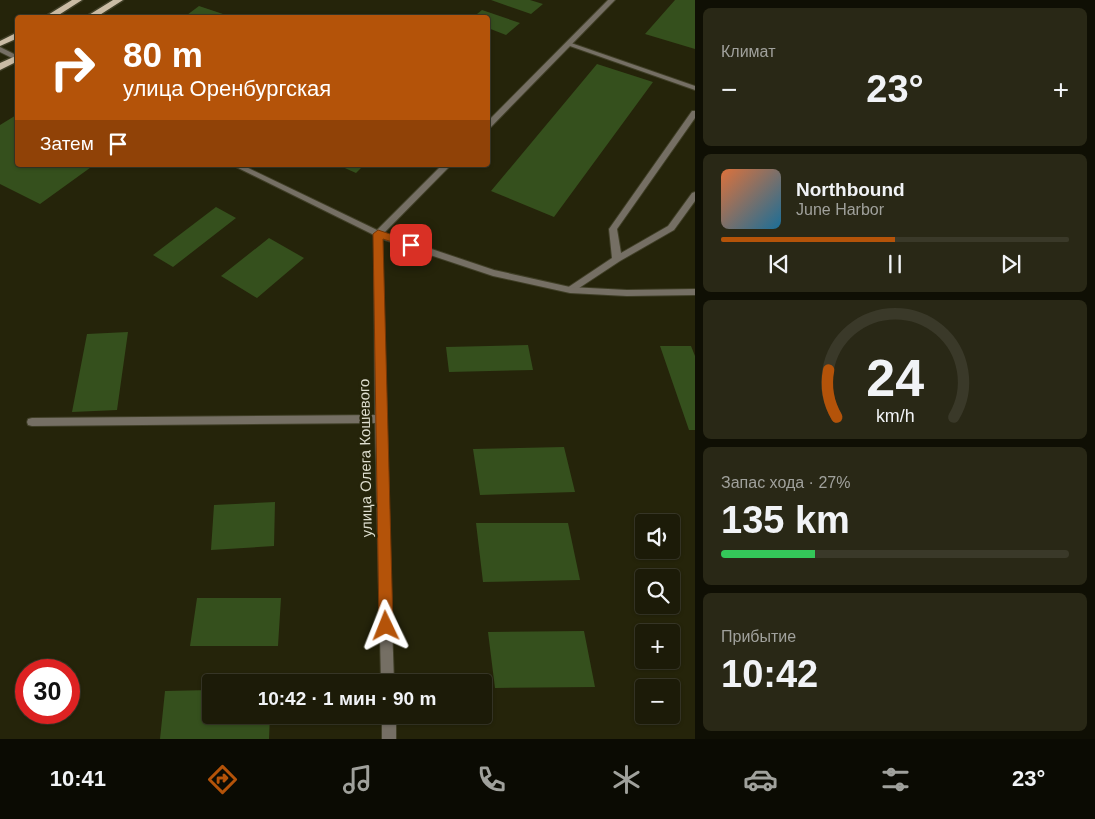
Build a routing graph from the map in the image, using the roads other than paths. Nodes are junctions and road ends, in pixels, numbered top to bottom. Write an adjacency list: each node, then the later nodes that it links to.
1 (78, 0): 4 (main road)
2 (119, 0): 5 (main road)
3 (612, 0): 8 (street)
4 (52, 15)
5 (93, 15)
6 (15, 36): 7 (main road)
7 (0, 44)
8 (569, 44): 13 (street); 15 (street)
9 (0, 49): 10 (street)
10 (15, 57)
11 (15, 59): 12 (main road)
12 (0, 67)
13 (694, 87)
14 (695, 113): 20 (street)
15 (490, 123)
16 (240, 167): 19 (street)
17 (445, 167): 19 (street)
18 (695, 195): 20 (street)
19 (378, 234): 21 (street); 23 (street, улица Олега Кошевого)
20 (616, 259): 21 (street)
21 (570, 290): 22 (street)
22 (695, 292)
23 (380, 419): 24 (street); 25 (street, улица Олега Кошевого)
24 (32, 422)
25 (388, 674)
26 (389, 724): 27 (street)
27 (389, 739)

